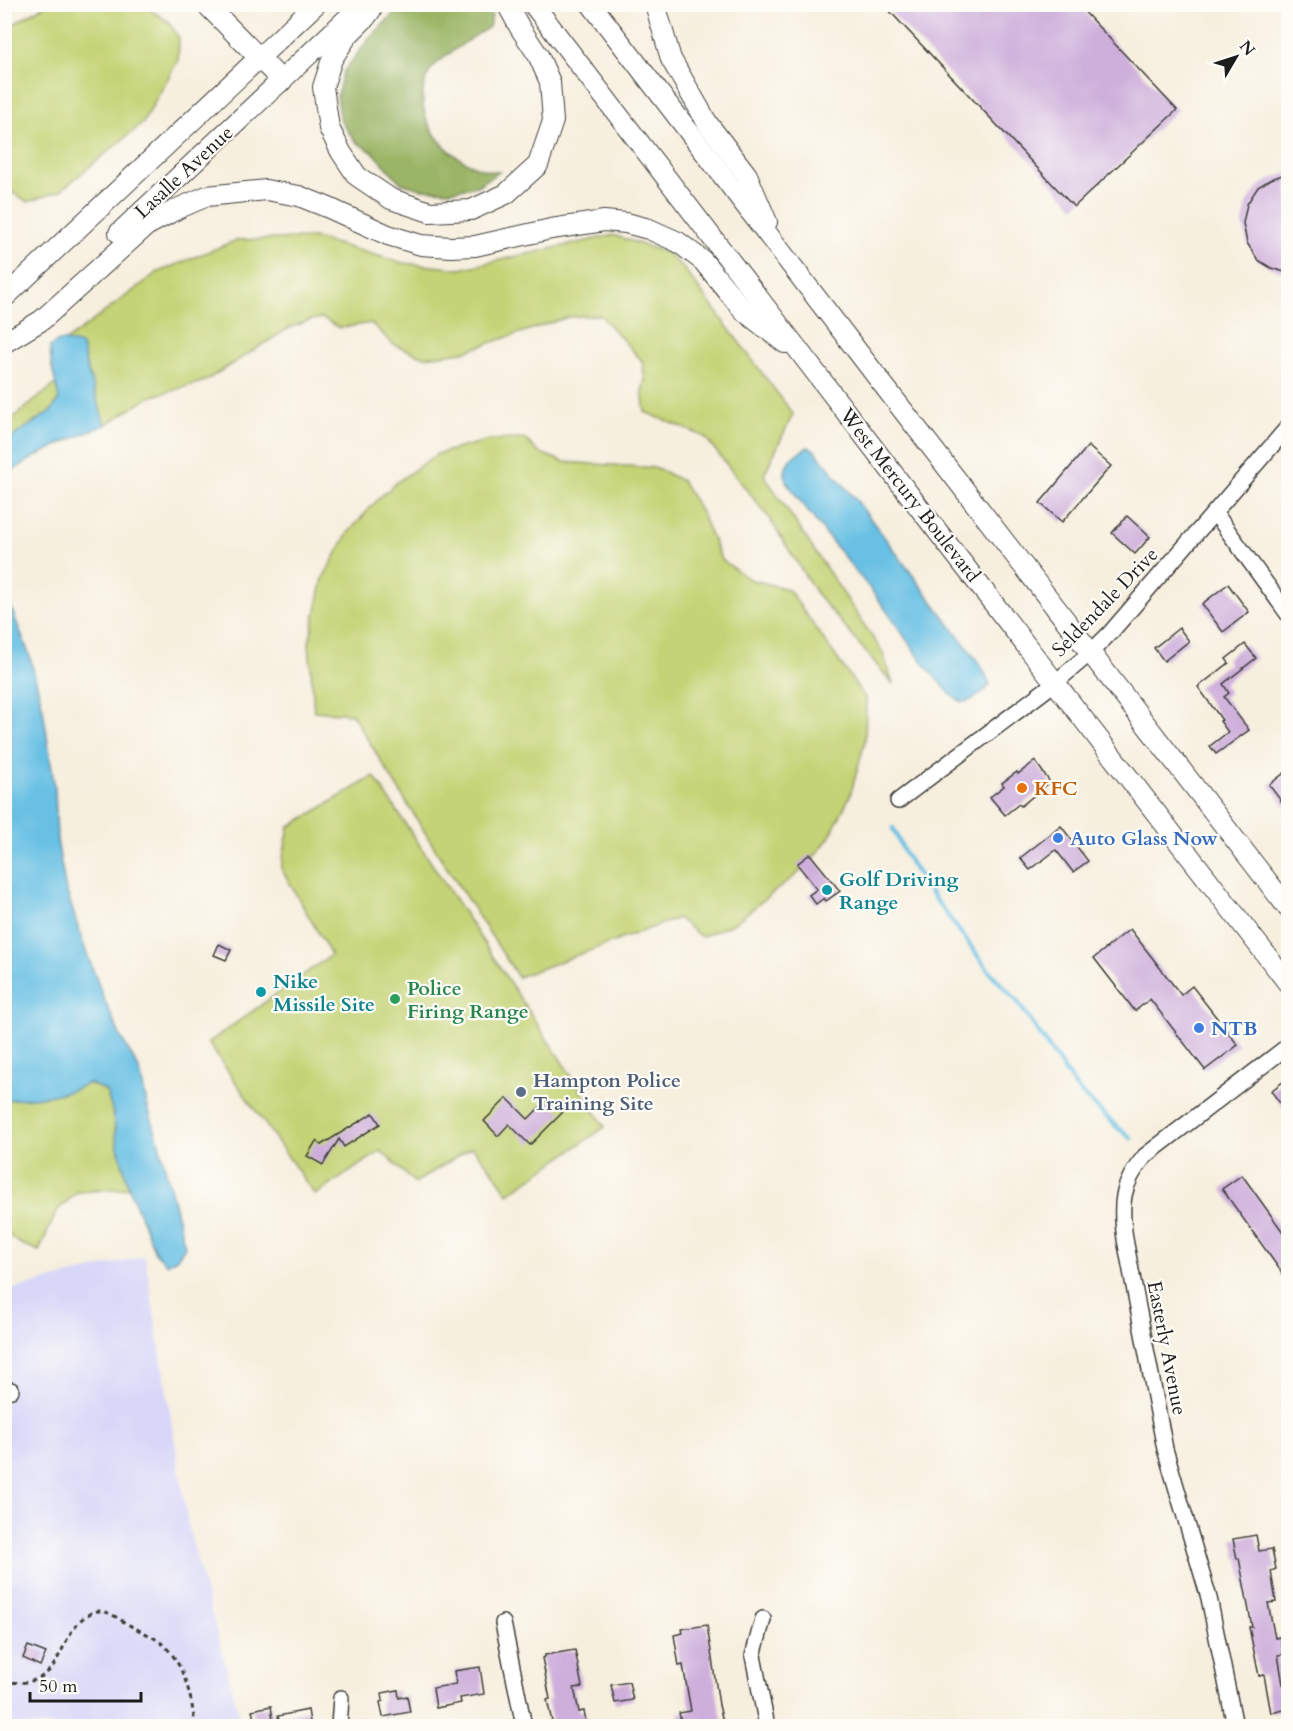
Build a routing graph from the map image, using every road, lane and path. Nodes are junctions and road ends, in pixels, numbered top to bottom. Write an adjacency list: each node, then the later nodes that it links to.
1 (206, 4): 9 (main road)
2 (316, 4): 9 (main road, Lasalle Avenue)
3 (362, 4): 10 (main road, Lasalle Avenue)
4 (375, 4): 5 (main road)
5 (507, 4)
6 (533, 4): 14 (main road, West Mercury Boulevard)
7 (591, 4): 11 (main road)
8 (656, 4): 11 (main road)
9 (260, 59): 10 (main road); 12 (main road, Lasalle Avenue)
10 (282, 81): 13 (main road, Lasalle Avenue)
11 (779, 250): 18 (main road)
12 (4, 298)
13 (4, 341): 14 (main road)
14 (805, 358): 19 (main road, West Mercury Boulevard)
15 (1288, 427): 16 (street, Seldendale Drive)
16 (1215, 513): 17 (street); 18 (street, Seldendale Drive)
17 (1288, 614)
18 (1090, 653): 19 (street, Seldendale Drive); 21 (main road)
19 (1056, 682): 20 (street, Seldendale Drive); 22 (main road, West Mercury Boulevard)
20 (898, 801)
21 (1288, 908)
22 (1288, 983)
23 (1288, 1046): 32 (street, Easterly Avenue)
24 (763, 1619): 31 (street)
25 (503, 1623): 30 (street)
26 (4, 1680): 28 (path)
27 (341, 1698): 29 (street)
28 (195, 1726)
29 (339, 1726)
30 (524, 1726)
31 (767, 1726)
32 (1235, 1726)

